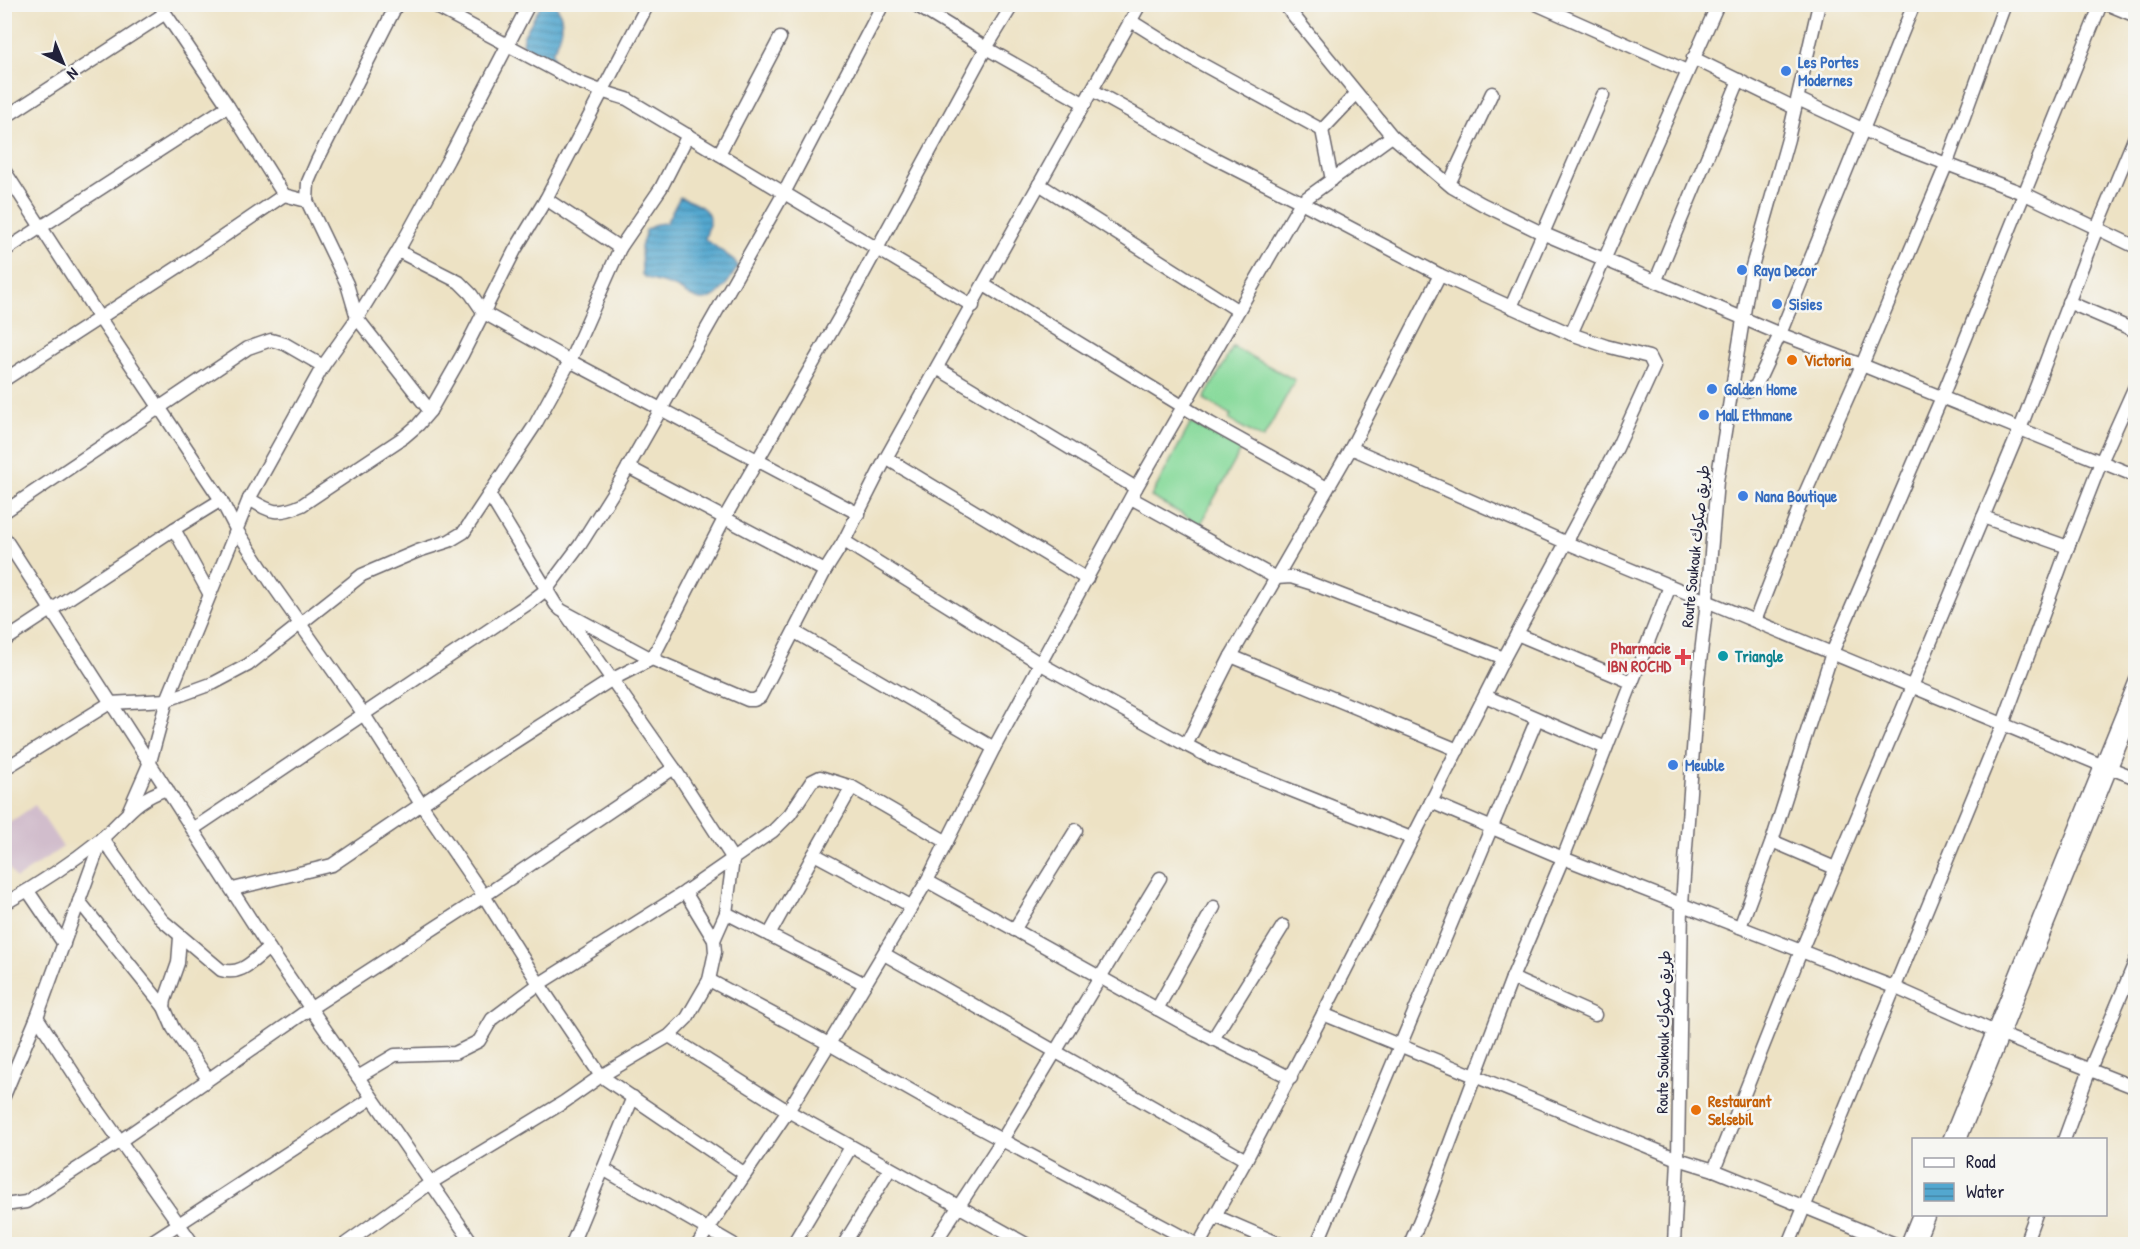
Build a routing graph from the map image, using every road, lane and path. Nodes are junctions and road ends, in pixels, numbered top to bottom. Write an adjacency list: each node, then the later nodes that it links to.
1 (397, 4): 52 (street)
2 (430, 4): 23 (street)
3 (528, 4): 23 (street)
4 (648, 4): 29 (street)
5 (883, 4): 48 (street)
6 (915, 4): 24 (street)
7 (1013, 4): 24 (street)
8 (1140, 4): 20 (street)
9 (1284, 4): 21 (street)
10 (1297, 4): 21 (street)
11 (1536, 4): 26 (street)
12 (1718, 4): 25 (street)
13 (1819, 4): 34 (street, Route Soukouk طريق صكوك)
14 (1914, 4): 37 (street)
15 (2006, 4): 43 (street)
16 (2102, 4): 49 (street)
17 (2107, 4): 19 (street)
18 (162, 9): 35 (street); 36 (street)
19 (2136, 16)
20 (1131, 21): 28 (street); 38 (street)
21 (1301, 26): 31 (street)
22 (780, 38): 42 (street)
23 (508, 45): 29 (street); 61 (street)
24 (986, 48): 33 (street); 59 (street)
25 (1693, 58): 26 (street); 27 (street)
26 (1687, 71): 62 (street)
27 (1739, 80): 34 (street); 64 (street)
28 (1092, 90): 33 (street); 53 (street)
29 (601, 92): 40 (street); 51 (street)
30 (1492, 93): 47 (street)
31 (1356, 94): 38 (street); 41 (street)
32 (1603, 95): 56 (street)
33 (1085, 104): 46 (street)
34 (1796, 104): 37 (street); 71 (street, Route Soukouk طريق صكوك)
35 (228, 106): 50 (street); 54 (street)
36 (4, 118)
37 (1862, 129): 43 (street); 76 (street)
38 (1322, 130): 45 (street)
39 (2136, 134): 55 (street)
40 (688, 135): 42 (street); 58 (street)
41 (1392, 136): 45 (street); 47 (street)
42 (719, 154): 48 (street)
43 (1947, 163): 49 (street); 78 (street)
44 (4, 170): 54 (street)
45 (1332, 180): 53 (street)
46 (1039, 184): 65 (street); 69 (street)
47 (1449, 184): 56 (street)
48 (784, 193): 59 (street); 87 (street)
49 (2025, 194): 55 (street); 84 (street)
50 (284, 195): 52 (street); 72 (street)
51 (546, 199): 58 (street); 70 (street)
52 (307, 201): 73 (street)
53 (1301, 202): 63 (street); 69 (street)
54 (41, 227): 60 (street); 72 (street)
55 (2097, 228): 57 (street); 66 (street)
56 (1542, 232): 62 (street); 68 (street)
57 (2136, 247)
58 (620, 248): 77 (street)
59 (878, 249): 67 (street); 92 (street)
60 (4, 251)
61 (398, 251): 70 (street); 73 (street)
62 (1604, 259): 64 (street); 75 (street)
63 (1440, 274): 68 (street); 90 (street)
64 (1656, 280): 71 (street)
65 (984, 285): 67 (street); 85 (street)
66 (2068, 302): 74 (street); 89 (street)
67 (973, 306): 80 (street)
68 (1511, 307): 75 (street)
69 (1237, 310): 85 (street)
70 (484, 313): 77 (street); 88 (street)
71 (1743, 316): 76 (street); 83 (street, Route Soukouk طريق صكوك)
72 (99, 317): 81 (street); 86 (street)
73 (357, 318): 79 (street); 88 (street)
74 (2136, 331)
75 (1571, 334): 109 (street)
76 (1780, 334): 78 (street); 83 (street)
77 (570, 361): 87 (street); 98 (street)
78 (1862, 365): 84 (street); 120 (street)
79 (323, 366): 86 (street); 99 (street)
80 (937, 368): 91 (street); 97 (street)
81 (4, 380)
82 (2136, 384): 93 (street)
83 (1731, 388): 117 (street, Route Soukouk طريق صكوك)
84 (1942, 397): 89 (street); 125 (street)
85 (1184, 405): 96 (street); 97 (street)
86 (158, 407): 100 (street); 101 (street)
87 (661, 409): 92 (street); 94 (street)
88 (430, 411): 99 (street)
89 (2020, 429): 93 (street); 104 (street)
90 (1351, 448): 96 (street); 109 (street)
91 (886, 458): 102 (street); 113 (street)
92 (758, 459): 102 (street); 103 (street)
93 (2101, 462): 95 (street); 110 (street)
94 (628, 468): 103 (street); 115 (street)
95 (2136, 476)
96 (1327, 488): 112 (street)
97 (1134, 493): 112 (street); 113 (street)
98 (490, 496): 115 (street); 121 (street)
99 (249, 499): 106 (street)
100 (221, 500): 105 (street); 106 (street)
101 (4, 512)
102 (859, 514): 108 (street)
103 (725, 517): 111 (street); 128 (street)
104 (1983, 517): 110 (street); 133 (street)
105 (174, 529): 116 (street); 118 (street)
106 (236, 529): 116 (street); 121 (street)
107 (4, 537): 118 (street)
108 (844, 541): 111 (street); 129 (street)
109 (1567, 543): 114 (street); 123 (street)
110 (2068, 547): 140 (street)
111 (825, 571): 122 (street)
112 (1276, 578): 126 (street); 127 (street)
113 (1087, 579): 129 (street)
114 (1670, 586): 117 (street); 132 (street)
115 (547, 589): 119 (street); 138 (street)
116 (209, 593): 135 (street)
117 (1707, 602): 120 (street); 174 (street, Route Soukouk طريق صكوك)
118 (50, 610): 124 (street); 136 (street)
119 (565, 613): 128 (street); 130 (street)
120 (1755, 621): 125 (street)
121 (301, 624): 135 (street); 138 (street)
122 (795, 632): 128 (street); 142 (street)
123 (1517, 634): 127 (street); 132 (street)
124 (4, 641)
125 (1832, 653): 133 (street); 161 (street)
126 (1231, 656): 141 (street); 144 (street)
127 (1504, 658): 134 (street)
128 (652, 659): 130 (street)
129 (1041, 664): 141 (street); 142 (street)
130 (611, 680): 147 (street); 153 (street)
131 (2136, 680): 146 (street)
132 (1631, 682): 143 (street)
133 (1912, 687): 140 (street); 165 (street)
134 (1485, 696): 139 (street); 144 (street)
135 (167, 700): 136 (street); 145 (street)
136 (110, 703): 145 (street); 148 (street)
137 (2136, 706): 146 (street)
138 (363, 713): 153 (street); 156 (street)
139 (1537, 719): 143 (street); 155 (street)
140 (2004, 724): 146 (street); 194 (street)
141 (1186, 745): 159 (street)
142 (994, 748): 160 (street)
143 (1606, 748): 163 (street)
144 (1458, 750): 152 (street)
145 (150, 762): 151 (street); 154 (street)
146 (2105, 767): 149 (street); 201 (street)
147 (674, 768): 164 (street); 171 (street)
148 (4, 769)
149 (2136, 778)
150 (852, 787): 160 (street); 162 (street); 164 (street)
151 (167, 789): 154 (street); 156 (street)
152 (1431, 802): 155 (street); 159 (street)
153 (421, 804): 168 (street); 171 (street)
154 (129, 810): 158 (street)
155 (1492, 828): 163 (street); 205 (street)
156 (193, 829): 168 (street)
157 (1076, 830): 180 (street)
158 (102, 838): 169 (street); 172 (street); 182 (street)
159 (1411, 838): 198 (street)
160 (946, 842): 167 (street)
161 (1772, 842): 165 (street); 179 (street)
162 (814, 854): 175 (street); 181 (street)
163 (1563, 858): 174 (street); 190 (street)
164 (733, 859): 170 (street); 177 (street)
165 (1835, 868): 186 (street)
166 (1160, 878): 189 (street)
167 (927, 881): 175 (street); 180 (street)
168 (233, 889): 185 (street)
169 (28, 891): 173 (street); 184 (street)
170 (685, 892): 183 (street); 192 (street)
171 (484, 896): 192 (street); 196 (street)
172 (80, 901): 184 (street); 195 (street)
173 (4, 904)
174 (1682, 904): 179 (street); 224 (street, Route Soukouk طريق صكوك)
175 (911, 906): 187 (street)
176 (1214, 907): 197 (street)
177 (726, 913): 181 (street); 183 (street)
178 (1282, 926): 203 (street)
179 (1740, 927): 186 (street)
180 (1014, 930): 189 (street)
181 (769, 935): 193 (street)
182 (180, 937): 185 (street); 195 (street)
183 (714, 940): 191 (street)
184 (64, 944): 200 (street)
185 (269, 948): 196 (street)
186 (1801, 951): 194 (street); 228 (street)
187 (884, 954): 193 (street); 206 (street)
188 (2136, 960): 207 (street)
189 (1099, 977): 197 (street); 206 (street)
190 (1512, 978): 199 (street); 209 (street)
191 (709, 980): 202 (street); 204 (street)
192 (539, 984): 208 (street); 210 (street)
193 (865, 984): 204 (street)
194 (1896, 988): 201 (street); 233 (street)
195 (164, 1007): 212 (street)
196 (311, 1008): 210 (street); 212 (street)
197 (1157, 1009): 203 (street)
198 (1323, 1014): 205 (street); 211 (street)
199 (1595, 1015)
200 (37, 1017): 214 (street); 222 (street)
201 (1998, 1033): 207 (street); 218 (street); 219 (street)
202 (669, 1036): 208 (street); 217 (street)
203 (1213, 1039): 211 (street)
204 (829, 1044): 217 (street); 221 (street)
205 (1399, 1046): 209 (street); 253 (street)
206 (1055, 1051): 221 (street); 225 (street)
207 (2090, 1069): 213 (street); 220 (street)
208 (601, 1076): 216 (street); 230 (street)
209 (1474, 1076): 224 (street); 254 (street)
210 (358, 1077): 215 (street)
211 (1291, 1078): 225 (street)
212 (208, 1079): 222 (street)
213 (2136, 1088)
214 (4, 1096)
215 (372, 1098): 230 (street); 238 (street)
216 (633, 1098): 226 (street); 229 (street)
217 (788, 1111): 223 (street); 229 (street)
218 (1950, 1138)
219 (1961, 1138)
220 (2065, 1138)
221 (1002, 1140): 232 (street); 251 (street)
222 (120, 1141): 231 (street); 238 (street)
223 (851, 1147): 227 (street); 248 (street)
224 (1678, 1159): 228 (street); 255 (street, Route Soukouk طريق صكوك)
225 (1246, 1160): 234 (street)
226 (603, 1169): 239 (street); 245 (street)
227 (890, 1169): 232 (street); 249 (street)
228 (1714, 1170): 233 (street)
229 (745, 1174): 239 (street)
230 (432, 1182): 243 (street); 244 (street)
231 (4, 1205)
232 (958, 1207): 240 (street); 250 (street)
233 (1805, 1208): 256 (street); 257 (street)
234 (1215, 1216): 251 (street); 252 (street)
235 (1919, 1216): 258 (street)
236 (1929, 1216): 259 (street)
237 (2036, 1216): 260 (street)
238 (179, 1223): 241 (street); 242 (street)
239 (707, 1230): 246 (street); 247 (street)
240 (1025, 1244)
241 (148, 1245)
242 (193, 1245)
243 (345, 1245)
244 (473, 1245)
245 (572, 1245)
246 (698, 1245)
247 (733, 1245)
248 (793, 1245)
249 (844, 1245)
250 (934, 1245)
251 (1197, 1245)
252 (1280, 1245)
253 (1317, 1245)
254 (1410, 1245)
255 (1674, 1245)
256 (1789, 1245)
257 (1895, 1245)
258 (1907, 1245)
259 (1917, 1245)
260 (2025, 1245)

